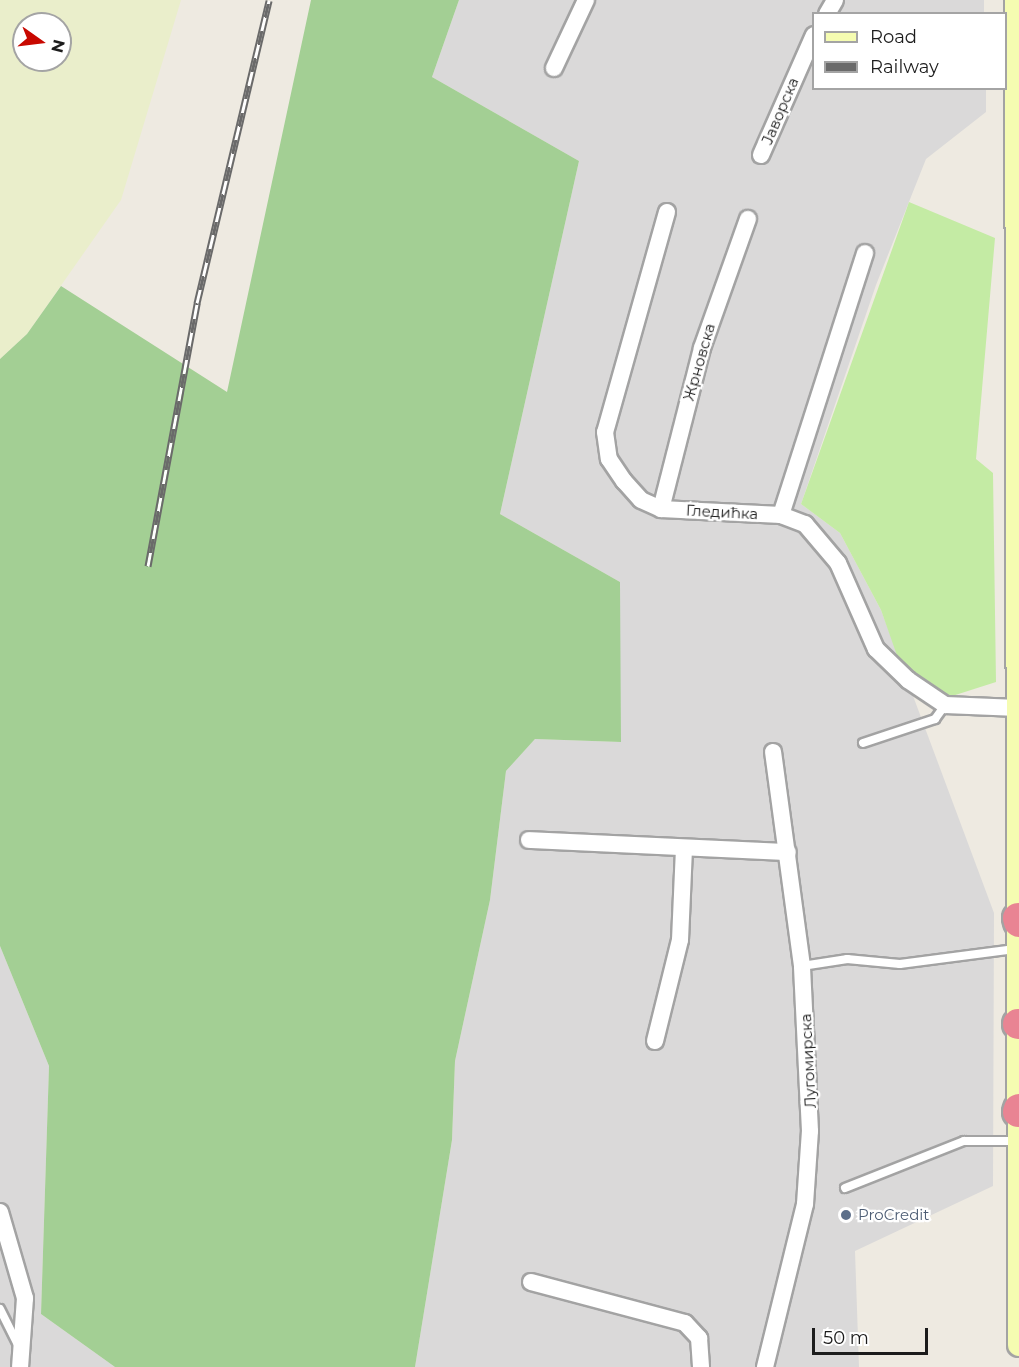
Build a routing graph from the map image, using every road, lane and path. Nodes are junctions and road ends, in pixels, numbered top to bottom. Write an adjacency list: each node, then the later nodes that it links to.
1 (586, 0): 4 (street)
2 (1016, 0): 12 (main road)
3 (812, 37): 5 (street, Јаворска)
4 (554, 68)
5 (761, 155)
6 (667, 212): 9 (street, Гледићка)
7 (748, 219): 9 (street, Жрновска)
8 (865, 253): 10 (street)
9 (662, 509): 10 (street, Гледићка)
10 (782, 515): 11 (street, Гледићка)
11 (945, 705): 12 (street); 13 (lane)
12 (1018, 708): 18 (main road)
13 (863, 743)
14 (773, 752): 17 (street, Лугомирска)
15 (529, 840): 16 (street)
16 (684, 848): 17 (street); 22 (street)
17 (788, 852): 20 (street, Лугомирска)
18 (1018, 920): 19 (main road)
19 (1018, 948): 20 (lane); 21 (main road)
20 (802, 966): 32 (street, Лугомирска)
21 (1019, 1024): 23 (main road)
22 (655, 1041)
23 (1018, 1110): 24 (main road)
24 (1018, 1141): 25 (lane); 29 (main road)
25 (845, 1188)
26 (0, 1212): 30 (street)
27 (531, 1282): 31 (street)
28 (0, 1309): 30 (lane)
29 (1019, 1345)
30 (21, 1360)
31 (701, 1367)
32 (765, 1367)

